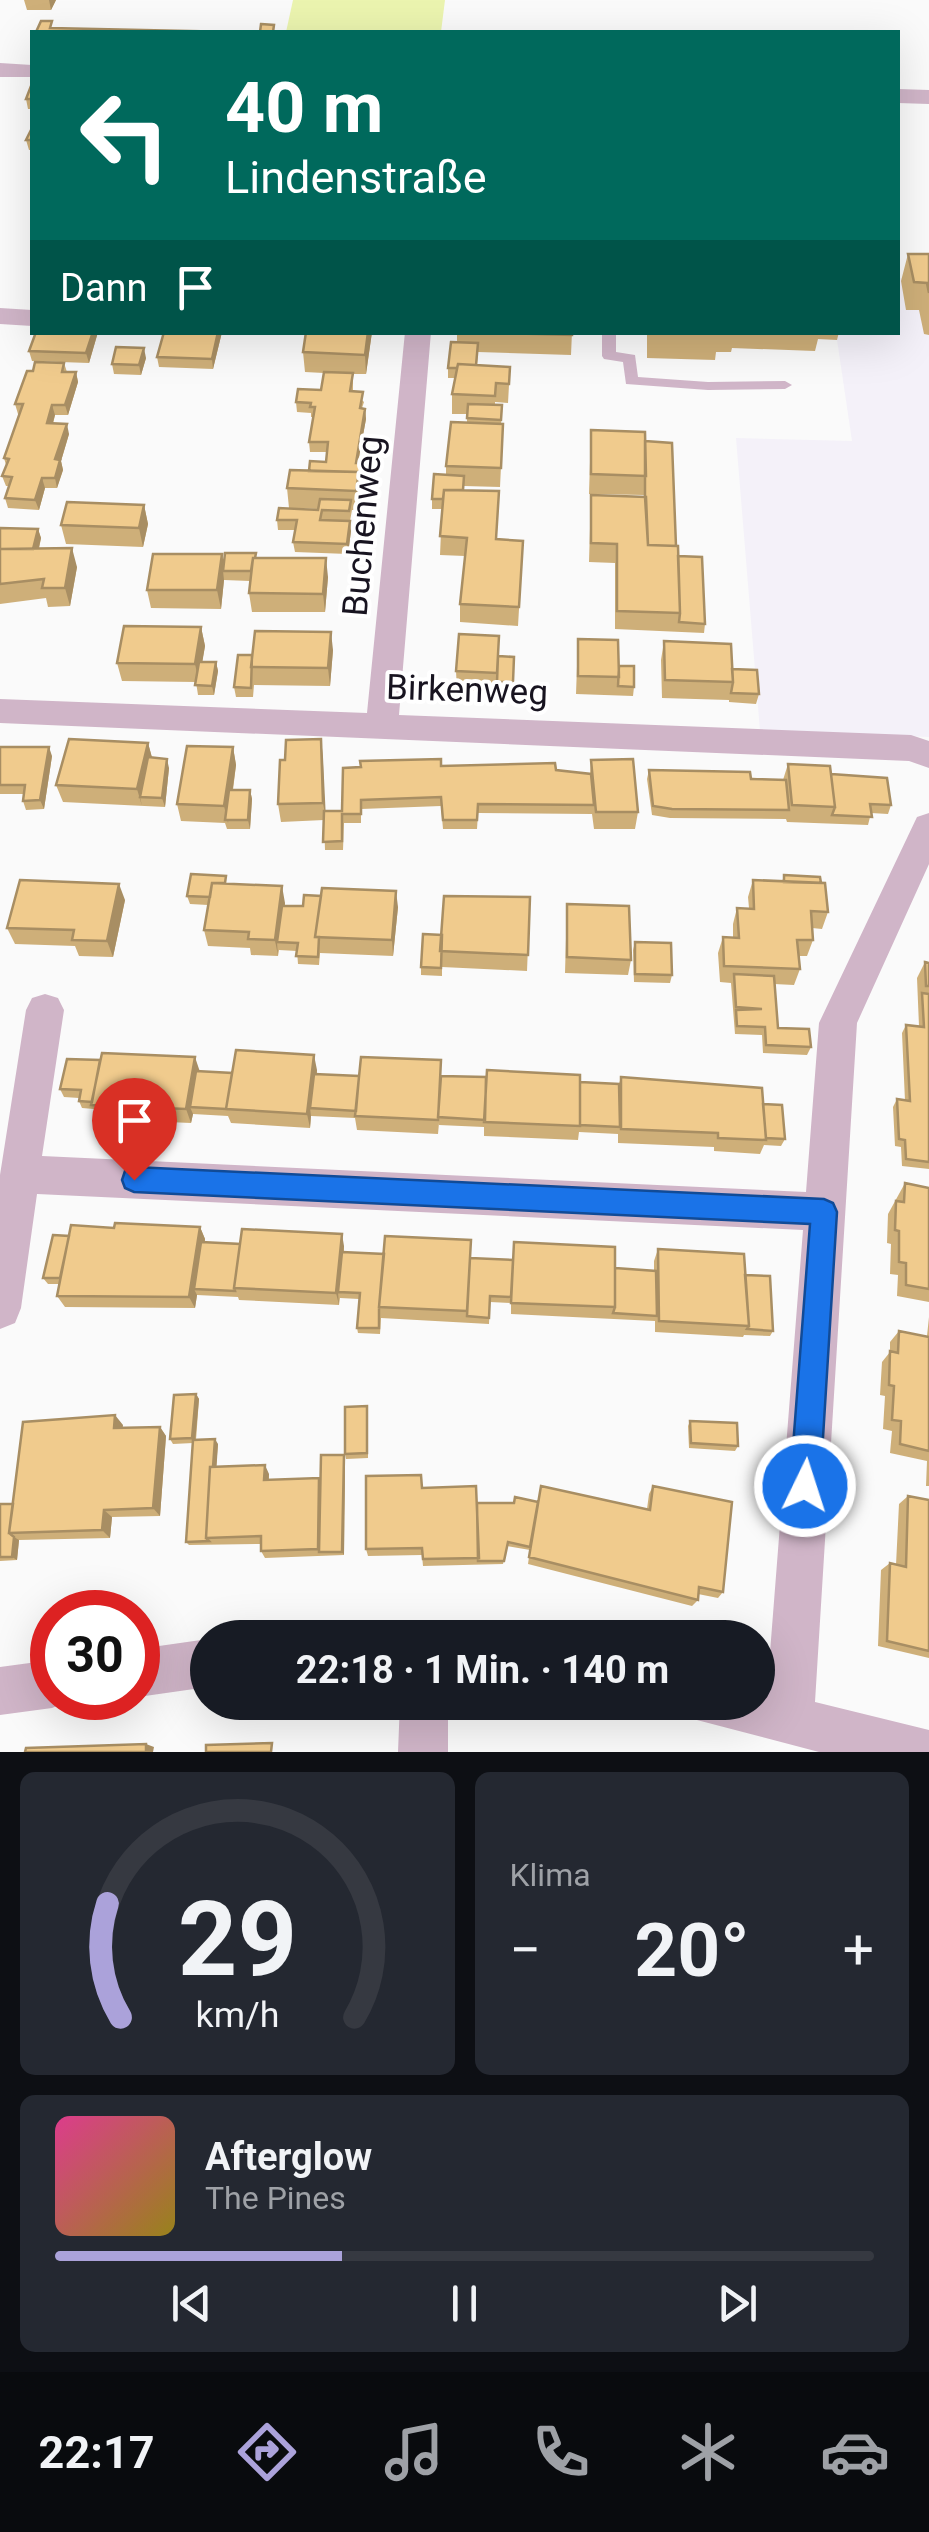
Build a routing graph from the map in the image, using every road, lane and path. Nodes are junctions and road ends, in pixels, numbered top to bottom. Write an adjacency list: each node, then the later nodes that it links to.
1 (0, 70): 2 (street)
2 (30, 71)
3 (900, 96): 4 (street)
4 (929, 97)
5 (0, 316): 6 (street)
6 (30, 318)
7 (418, 335): 11 (street, Buchenweg)
8 (608, 335): 9 (lane)
9 (786, 385)
10 (0, 711): 11 (street, Birkenweg)
11 (382, 727): 12 (street, Birkenweg)
12 (929, 755)
13 (929, 827): 16 (street)
14 (45, 1010): 15 (street)
15 (20, 1174): 16 (street); 17 (street)
16 (824, 1212): 24 (street)
17 (0, 1308)
18 (190, 1666): 19 (street)
19 (160, 1670)
20 (30, 1687): 21 (street)
21 (0, 1691)
22 (775, 1718): 24 (street)
23 (424, 1720): 25 (street)
24 (789, 1722): 26 (street)
25 (424, 1752)
26 (922, 1752)

